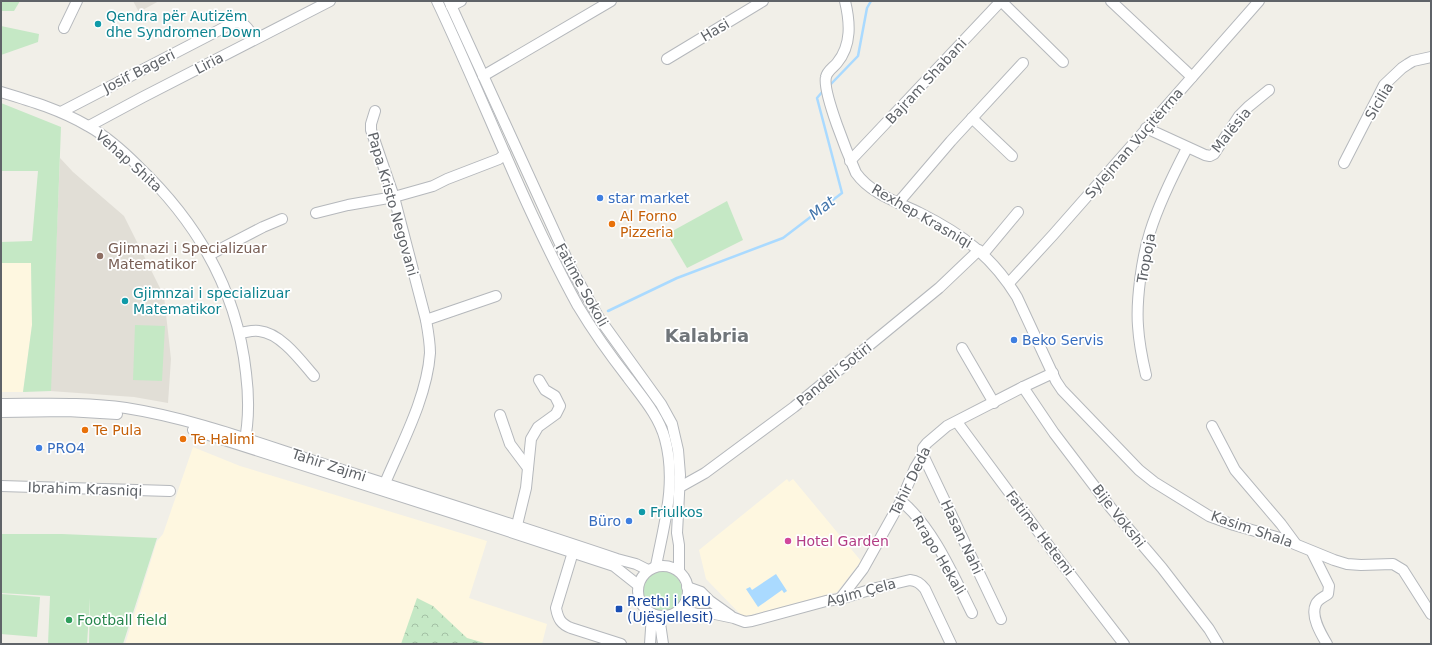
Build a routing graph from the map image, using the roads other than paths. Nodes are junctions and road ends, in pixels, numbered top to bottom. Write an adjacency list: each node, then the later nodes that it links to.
1 (77, 1): 11 (street)
2 (330, 1): 12 (street, Liria)
3 (437, 1): 27 (street, Fatime Sokoli)
4 (461, 1): 10 (street)
5 (611, 1): 17 (street)
6 (763, 1): 14 (street, Hasi)
7 (845, 1): 29 (street, Rexhep Krasniqi)
8 (1111, 1): 18 (street)
9 (1259, 1): 18 (street, Sylejman Vuçitërrna)
10 (450, 4): 17 (street, Fatime Sokoli)
11 (64, 28)
12 (254, 39): 22 (street, Josif Bageri); 24 (street, Liria)
13 (1431, 57): 30 (street, Sicilia)
14 (667, 59)
15 (1063, 62): 29 (street, Bajram Shabani)
16 (1023, 63): 23 (street)
17 (483, 76): 59 (street, Fatime Sokoli)
18 (1192, 77): 25 (street, Sylejman Vuçitërrna)
19 (1270, 90): 26 (street, Malësia)
20 (1, 92): 22 (street, Vehap Shita)
21 (375, 111): 31 (street, Papa Kristo Negovani)
22 (61, 112): 24 (street, Vehap Shita)
23 (972, 118): 28 (street); 32 (street)
24 (89, 126): 37 (street, Vehap Shita)
25 (1146, 128): 26 (street, Malësia); 38 (street, Sylejman Vuçitërrna)
26 (1187, 148): 44 (street, Tropoja)
27 (505, 154): 31 (street); 66 (street, Fatime Sokoli)
28 (1012, 156)
29 (850, 161): 32 (street, Rexhep Krasniqi)
30 (1344, 163)
31 (394, 197): 34 (street); 40 (street, Papa Kristo Negovani)
32 (898, 203): 36 (street, Rexhep Krasniqi)
33 (1018, 212): 36 (street, Rexhep Krasniqi)
34 (316, 214)
35 (282, 219): 37 (street)
36 (981, 252): 38 (street, Rexhep Krasniqi); 59 (street, Pandeli Sotiri)
37 (209, 255): 41 (street, Vehap Shita)
38 (1009, 284): 43 (street, Rexhep Krasniqi)
39 (496, 296): 40 (street)
40 (426, 320): 57 (street, Papa Kristo Negovani)
41 (240, 333): 45 (street); 54 (street, Vehap Shita)
42 (962, 348): 48 (street)
43 (1053, 373): 47 (street, Tahir Deda); 63 (street, Kasim Shala)
44 (1146, 375)
45 (314, 376)
46 (538, 380): 56 (street)
47 (1023, 387): 48 (street, Tahir Deda); 82 (street, Bije Vokshi)
48 (994, 403): 52 (street, Tahir Deda)
49 (1, 404): 54 (street, Tahir Zajmi)
50 (1, 412): 54 (street, Tahir Zajmi)
51 (500, 415): 56 (street)
52 (956, 422): 55 (street, Tahir Deda); 81 (street, Fatime Hetemi)
53 (1212, 426): 63 (street)
54 (244, 442): 57 (street, Tahir Zajmi); 64 (street, Tahir Zajmi)
55 (923, 455): 61 (street, Tahir Deda); 76 (street, Hasan Nahi)
56 (528, 468): 62 (street)
57 (385, 483): 62 (street, Tahir Zajmi)
58 (1, 486): 60 (street, Ibrahim Krasniqi)
59 (680, 487): 67 (street, Fatime Sokoli)
60 (170, 491)
61 (902, 501): 70 (street, Tahir Deda); 72 (street, Rrapo Hekali)
62 (517, 525): 66 (street, Tahir Zajmi)
63 (1296, 543): 65 (street, Kasim Shala)
64 (573, 552): 68 (street, Tahir Zajmi); 77 (street)
65 (1312, 552): 73 (street, Kasim Shala); 83 (street)
66 (652, 568): 67 (street); 68 (street)
67 (678, 571): 69 (street)
68 (638, 585): 74 (street)
69 (688, 587): 71 (street); 75 (street, Agim Çela)
70 (840, 599): 75 (street, Agim Çela); 80 (street, Agim Çela)
71 (680, 609): 74 (street); 75 (street, Agim Çela)
72 (972, 613)
73 (1431, 614)
74 (655, 615): 78 (street); 79 (street)
75 (734, 618)
76 (1001, 619)
77 (621, 644)
78 (650, 644)
79 (664, 644)
80 (951, 644)
81 (1124, 644)
82 (1218, 644)
83 (1327, 644)

